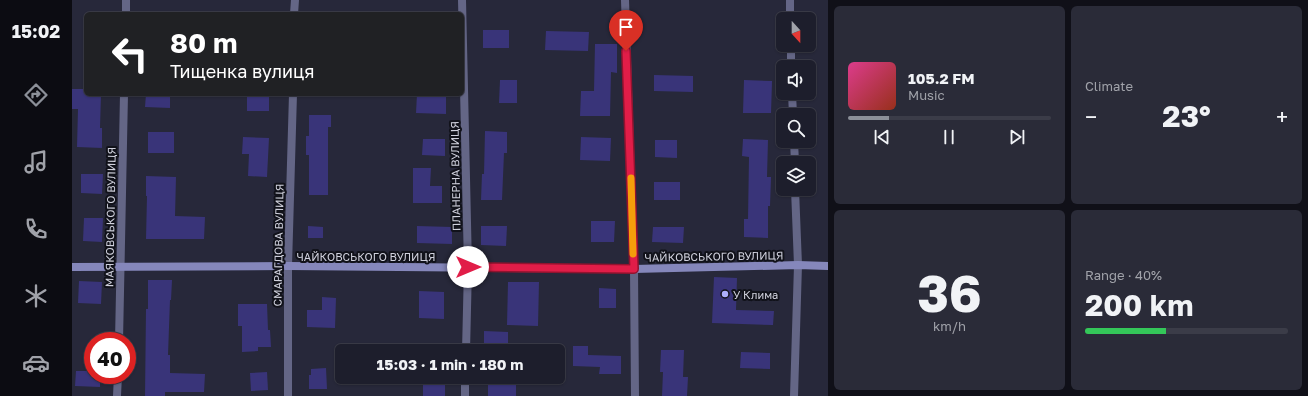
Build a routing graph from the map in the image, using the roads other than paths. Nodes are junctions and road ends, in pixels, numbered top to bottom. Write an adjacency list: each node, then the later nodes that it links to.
1 (126, 0): 6 (street)
2 (295, 0): 7 (street)
3 (462, 0): 8 (street, ПЛАНЕРНА ВУЛИЦЯ)
4 (624, 0): 20 (street)
5 (790, 0): 9 (street)
6 (126, 12)
7 (294, 12)
8 (462, 12)
9 (790, 12)
10 (464, 89): 18 (street, ПЛАНЕРНА ВУЛИЦЯ)
11 (124, 96): 19 (street, МАЯКОВСЬКОГО ВУЛИЦЯ)
12 (292, 96): 15 (street, СМАРАГДОВА ВУЛИЦЯ)
13 (795, 196): 14 (street)
14 (798, 265): 16 (street, ЧАЙКОВСЬКОГО ВУЛИЦЯ); 20 (street, ЧАЙКОВСЬКОГО ВУЛИЦЯ); 29 (street)
15 (288, 266): 18 (street, ЧАЙКОВСЬКОГО ВУЛИЦЯ); 19 (street, ЧАЙКОВСЬКОГО ВУЛИЦЯ); 26 (street, СМАРАГДОВА ВУЛИЦЯ)
16 (828, 266)
17 (72, 267): 19 (street, ЧАЙКОВСЬКОГО ВУЛИЦЯ)
18 (468, 267): 20 (street, ЧАЙКОВСЬКОГО ВУЛИЦЯ); 22 (street, ПЛАНЕРНА ВУЛИЦЯ)
19 (120, 268): 21 (street, МАЯКОВСЬКОГО ВУЛИЦЯ)
20 (634, 269): 28 (street)
21 (119, 332)
22 (466, 344)
23 (118, 384): 25 (street)
24 (465, 384): 27 (street)
25 (118, 396)
26 (288, 396)
27 (464, 396)
28 (635, 396)
29 (794, 396)

